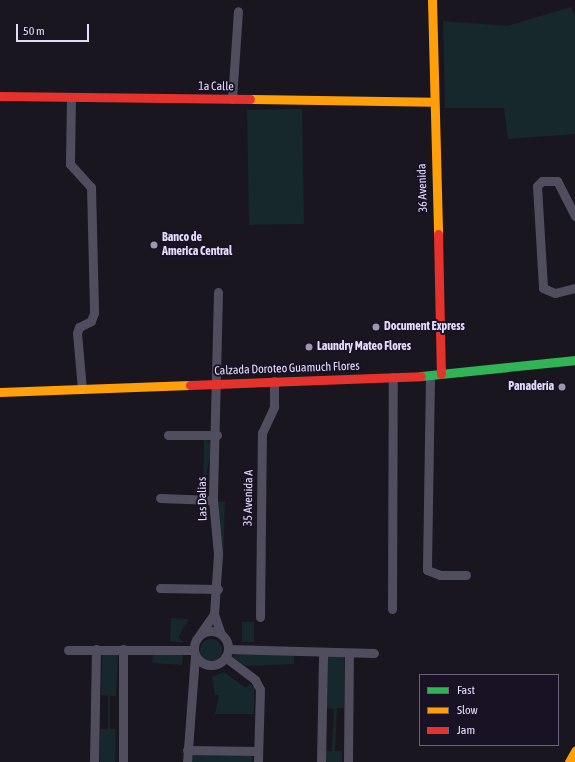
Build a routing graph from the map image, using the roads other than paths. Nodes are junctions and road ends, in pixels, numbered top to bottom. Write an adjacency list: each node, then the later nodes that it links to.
1 (432, 0): 6 (street, 36 Avenida)
2 (238, 11): 5 (street)
3 (0, 96): 4 (street, 1a Calle)
4 (70, 97): 5 (street, 1a Calle); 16 (street)
5 (232, 99): 6 (street, 1a Calle)
6 (432, 102): 11 (street, 36 Avenida)
7 (575, 216): 8 (street)
8 (575, 288)
9 (218, 292): 15 (street, Las Dalias)
10 (575, 360): 11 (street, Calzada Doroteo Guamuch Flores)
11 (441, 374): 12 (street, Calzada Doroteo Guamuch Flores)
12 (430, 376): 13 (street, Calzada Doroteo Guamuch Flores); 22 (street)
13 (393, 378): 14 (street, Calzada Doroteo Guamuch Flores); 25 (street)
14 (274, 381): 15 (street, Calzada Doroteo Guamuch Flores); 27 (street, 35 Avenida A)
15 (216, 384): 16 (street, Calzada Doroteo Guamuch Flores); 19 (street, Las Dalias)
16 (82, 389): 17 (street, Calzada Doroteo Guamuch Flores)
17 (0, 392)
18 (168, 435): 19 (street)
19 (217, 435): 21 (street, Las Dalias)
20 (160, 498): 21 (street)
21 (213, 500): 24 (street, Las Dalias)
22 (466, 575)
23 (160, 588): 24 (street)
24 (218, 589): 26 (street, Las Dalias)
25 (392, 609)
26 (214, 614): 28 (street, Las Dalias); 29 (street, Las Dalias)
27 (260, 617)
28 (200, 634): 29 (street); 33 (street)
29 (221, 634): 34 (street)
30 (96, 649): 31 (street); 32 (street); 41 (street)
31 (68, 650)
32 (123, 650): 33 (street); 42 (street)
33 (194, 653): 34 (street); 38 (street)
34 (226, 653): 35 (street); 39 (street)
35 (323, 653): 36 (street); 45 (street)
36 (349, 653): 37 (street); 46 (street)
37 (374, 653)
38 (187, 750): 39 (street); 43 (street)
39 (258, 751): 44 (street)
40 (575, 751): 47 (street)
41 (94, 762)
42 (123, 762)
43 (187, 762)
44 (258, 762)
45 (321, 762)
46 (348, 762)
47 (569, 762)

